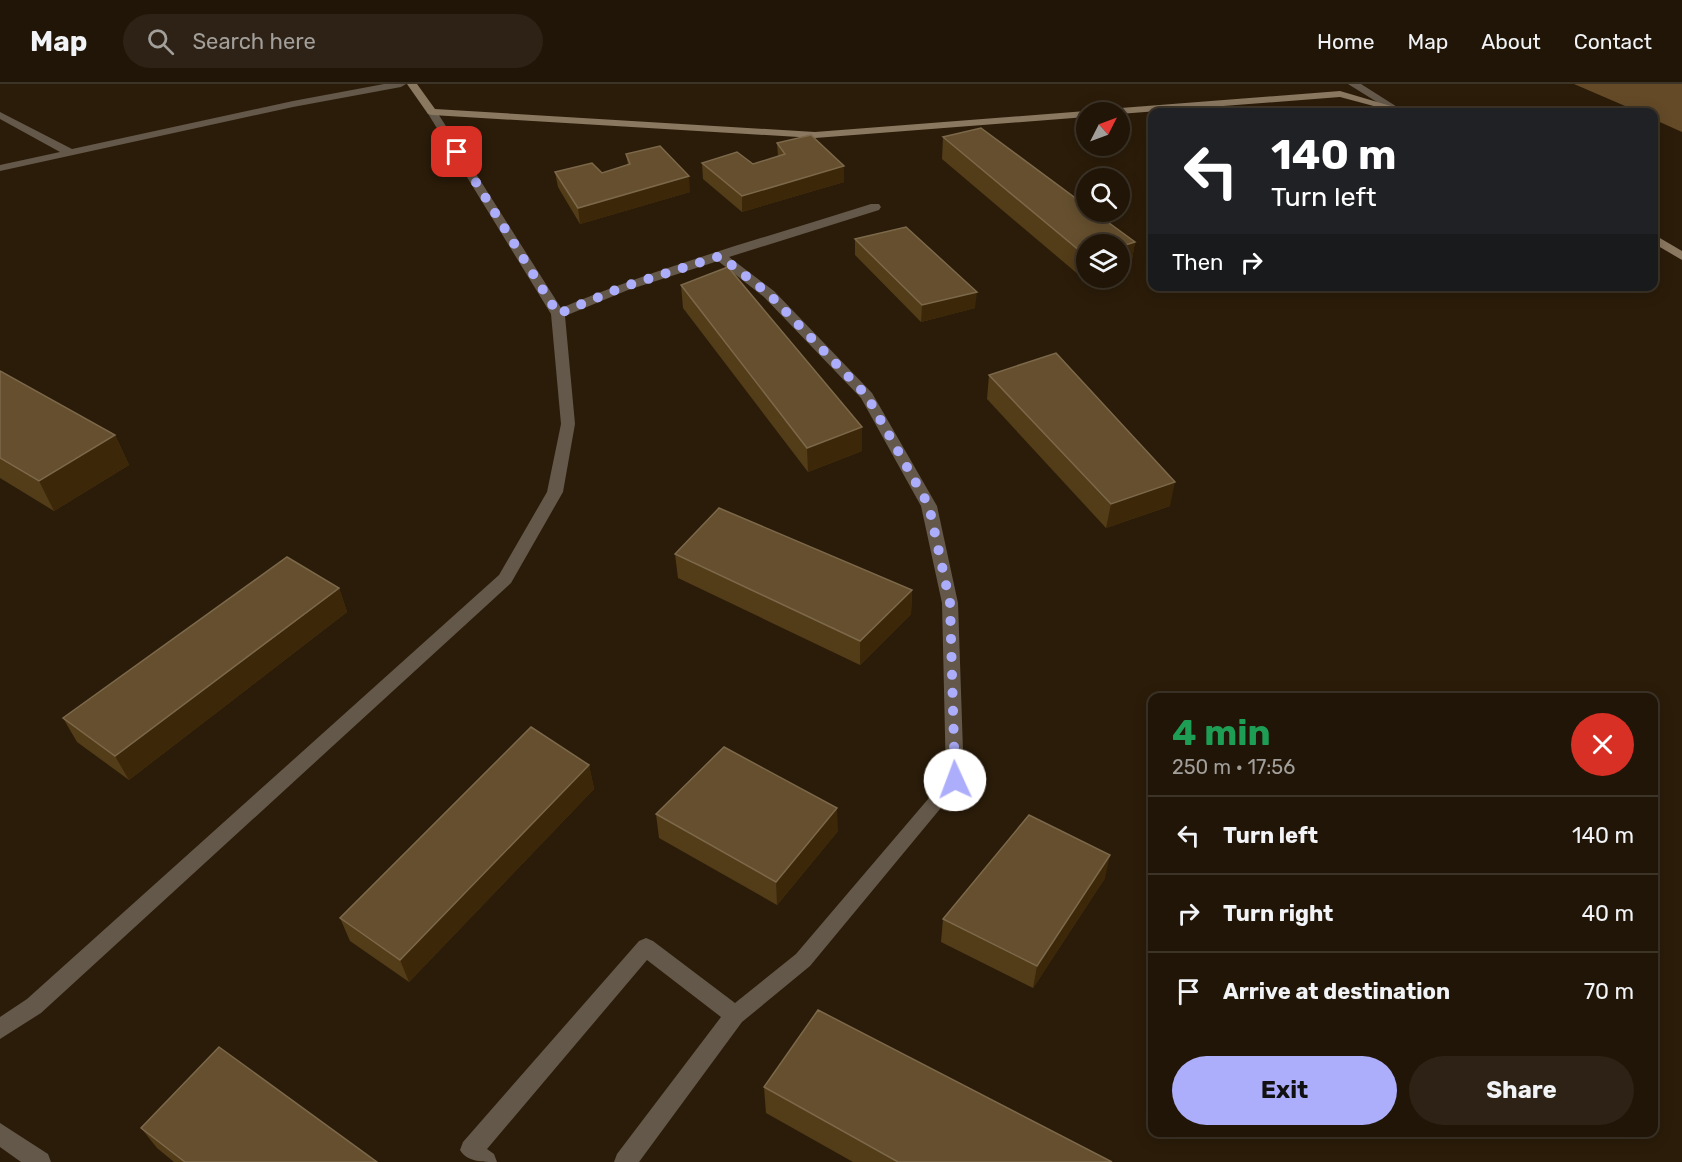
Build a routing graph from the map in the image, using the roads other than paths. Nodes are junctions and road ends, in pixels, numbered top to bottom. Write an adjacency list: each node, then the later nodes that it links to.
1 (401, 84): 12 (street)
2 (412, 84): 9 (main road)
3 (1353, 84): 6 (street)
4 (1160, 108): 5 (main road)
5 (1391, 108)
6 (1397, 108)
7 (1148, 109): 8 (main road)
8 (1130, 110)
9 (432, 112): 11 (main road); 18 (street)
10 (0, 115): 12 (street)
11 (1076, 115)
12 (69, 152): 13 (street)
13 (0, 168)
14 (875, 207): 16 (street)
15 (1658, 241): 17 (main road)
16 (720, 256): 18 (street); 19 (street)
17 (1682, 256)
18 (558, 314): 20 (street)
19 (735, 1015): 23 (street); 24 (street)
20 (0, 1029)
21 (0, 1134): 22 (street)
22 (40, 1162)
23 (486, 1162)
24 (625, 1162)

